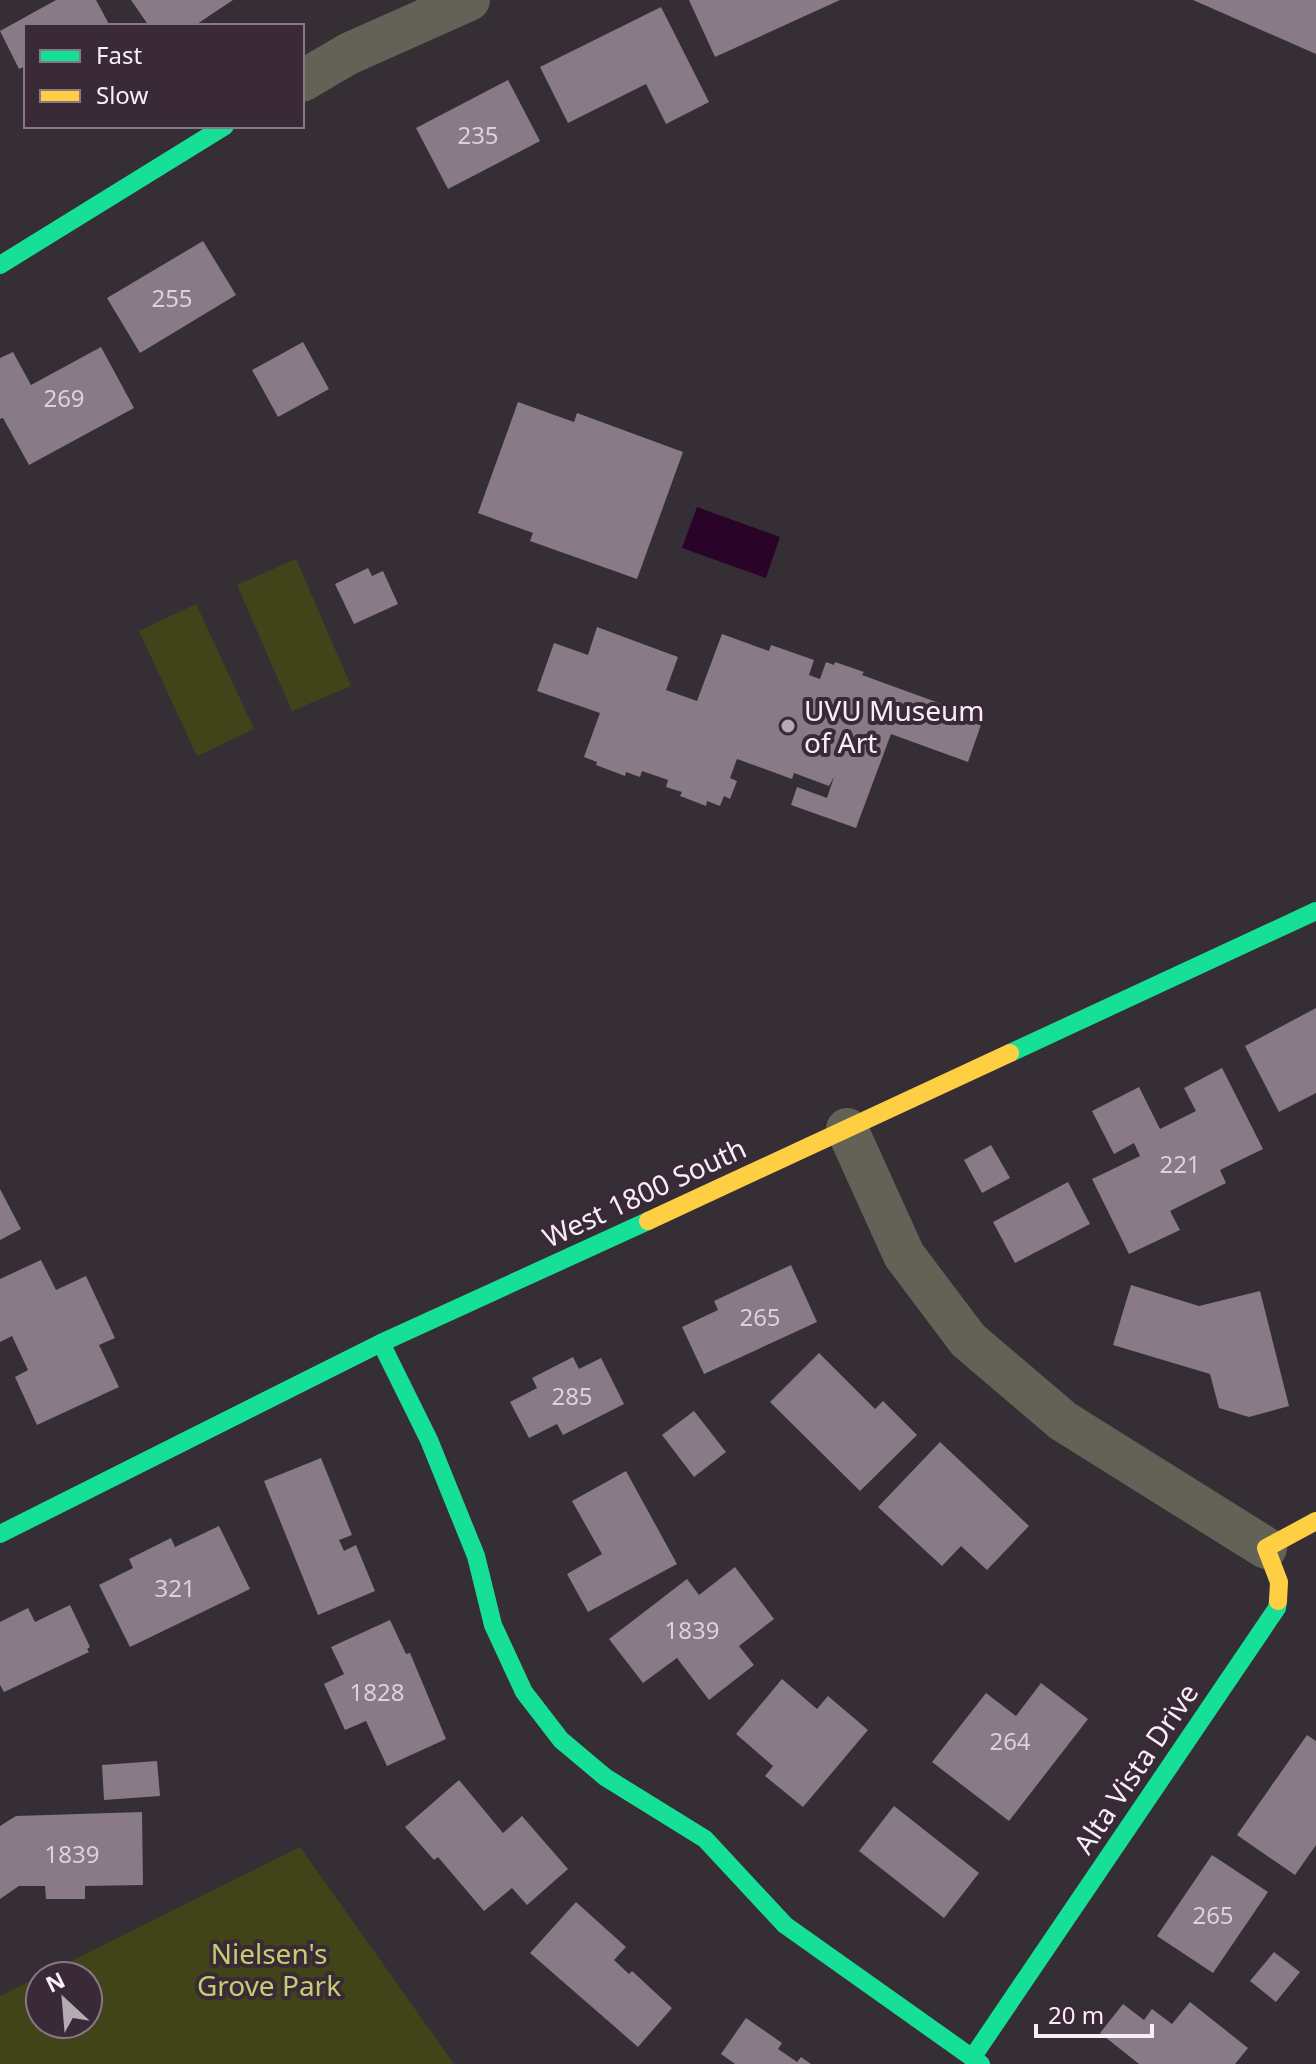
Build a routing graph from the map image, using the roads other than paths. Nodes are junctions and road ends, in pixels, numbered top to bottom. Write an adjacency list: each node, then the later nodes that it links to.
1 (469, 0): 2 (street)
2 (304, 80)
3 (222, 128): 4 (street)
4 (0, 265)
5 (1316, 911): 6 (street, West 1800 South)
6 (847, 1129): 7 (street, West 1800 South); 10 (street)
7 (381, 1343): 9 (street, West 1800 South); 11 (street)
8 (1316, 1521): 10 (street)
9 (2, 1529)
10 (1266, 1548): 11 (street, Alta Vista Drive)
11 (976, 2061)

